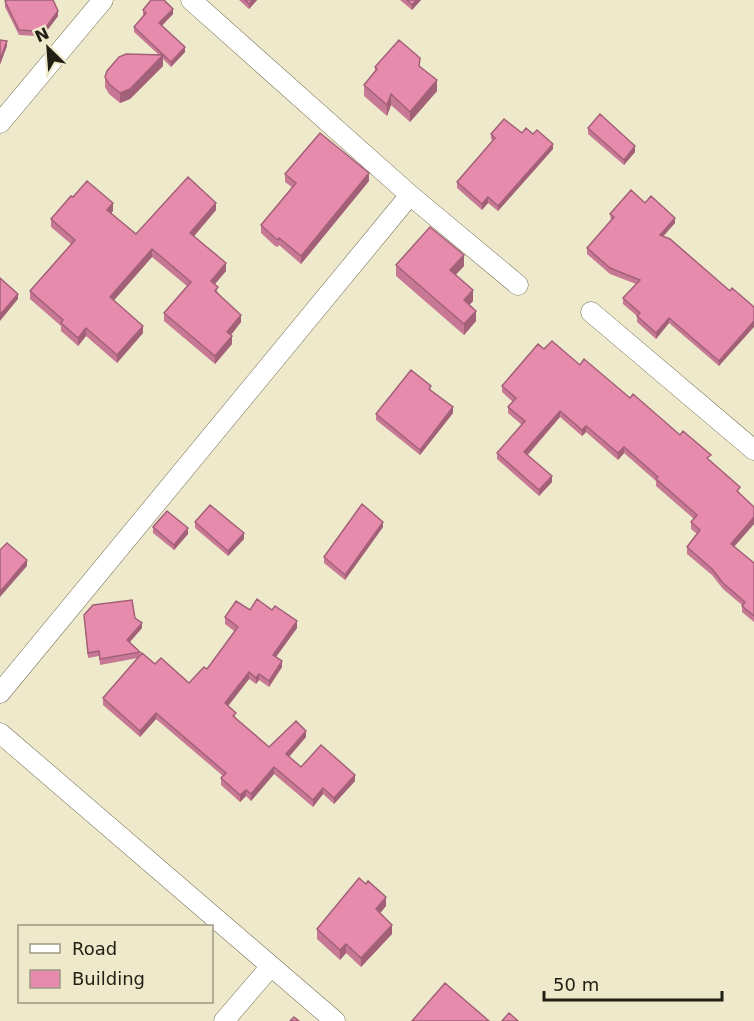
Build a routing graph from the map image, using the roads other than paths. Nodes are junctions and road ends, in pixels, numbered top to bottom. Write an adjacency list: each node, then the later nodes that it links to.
1 (103, 0): 3 (street)
2 (191, 0): 4 (street)
3 (0, 123)
4 (410, 195): 5 (street); 8 (street)
5 (518, 285)
6 (591, 312): 7 (street)
7 (754, 450)
8 (0, 693)
9 (0, 734): 10 (street)
10 (271, 966): 11 (street); 12 (street)
11 (224, 1021)
12 (335, 1021)

